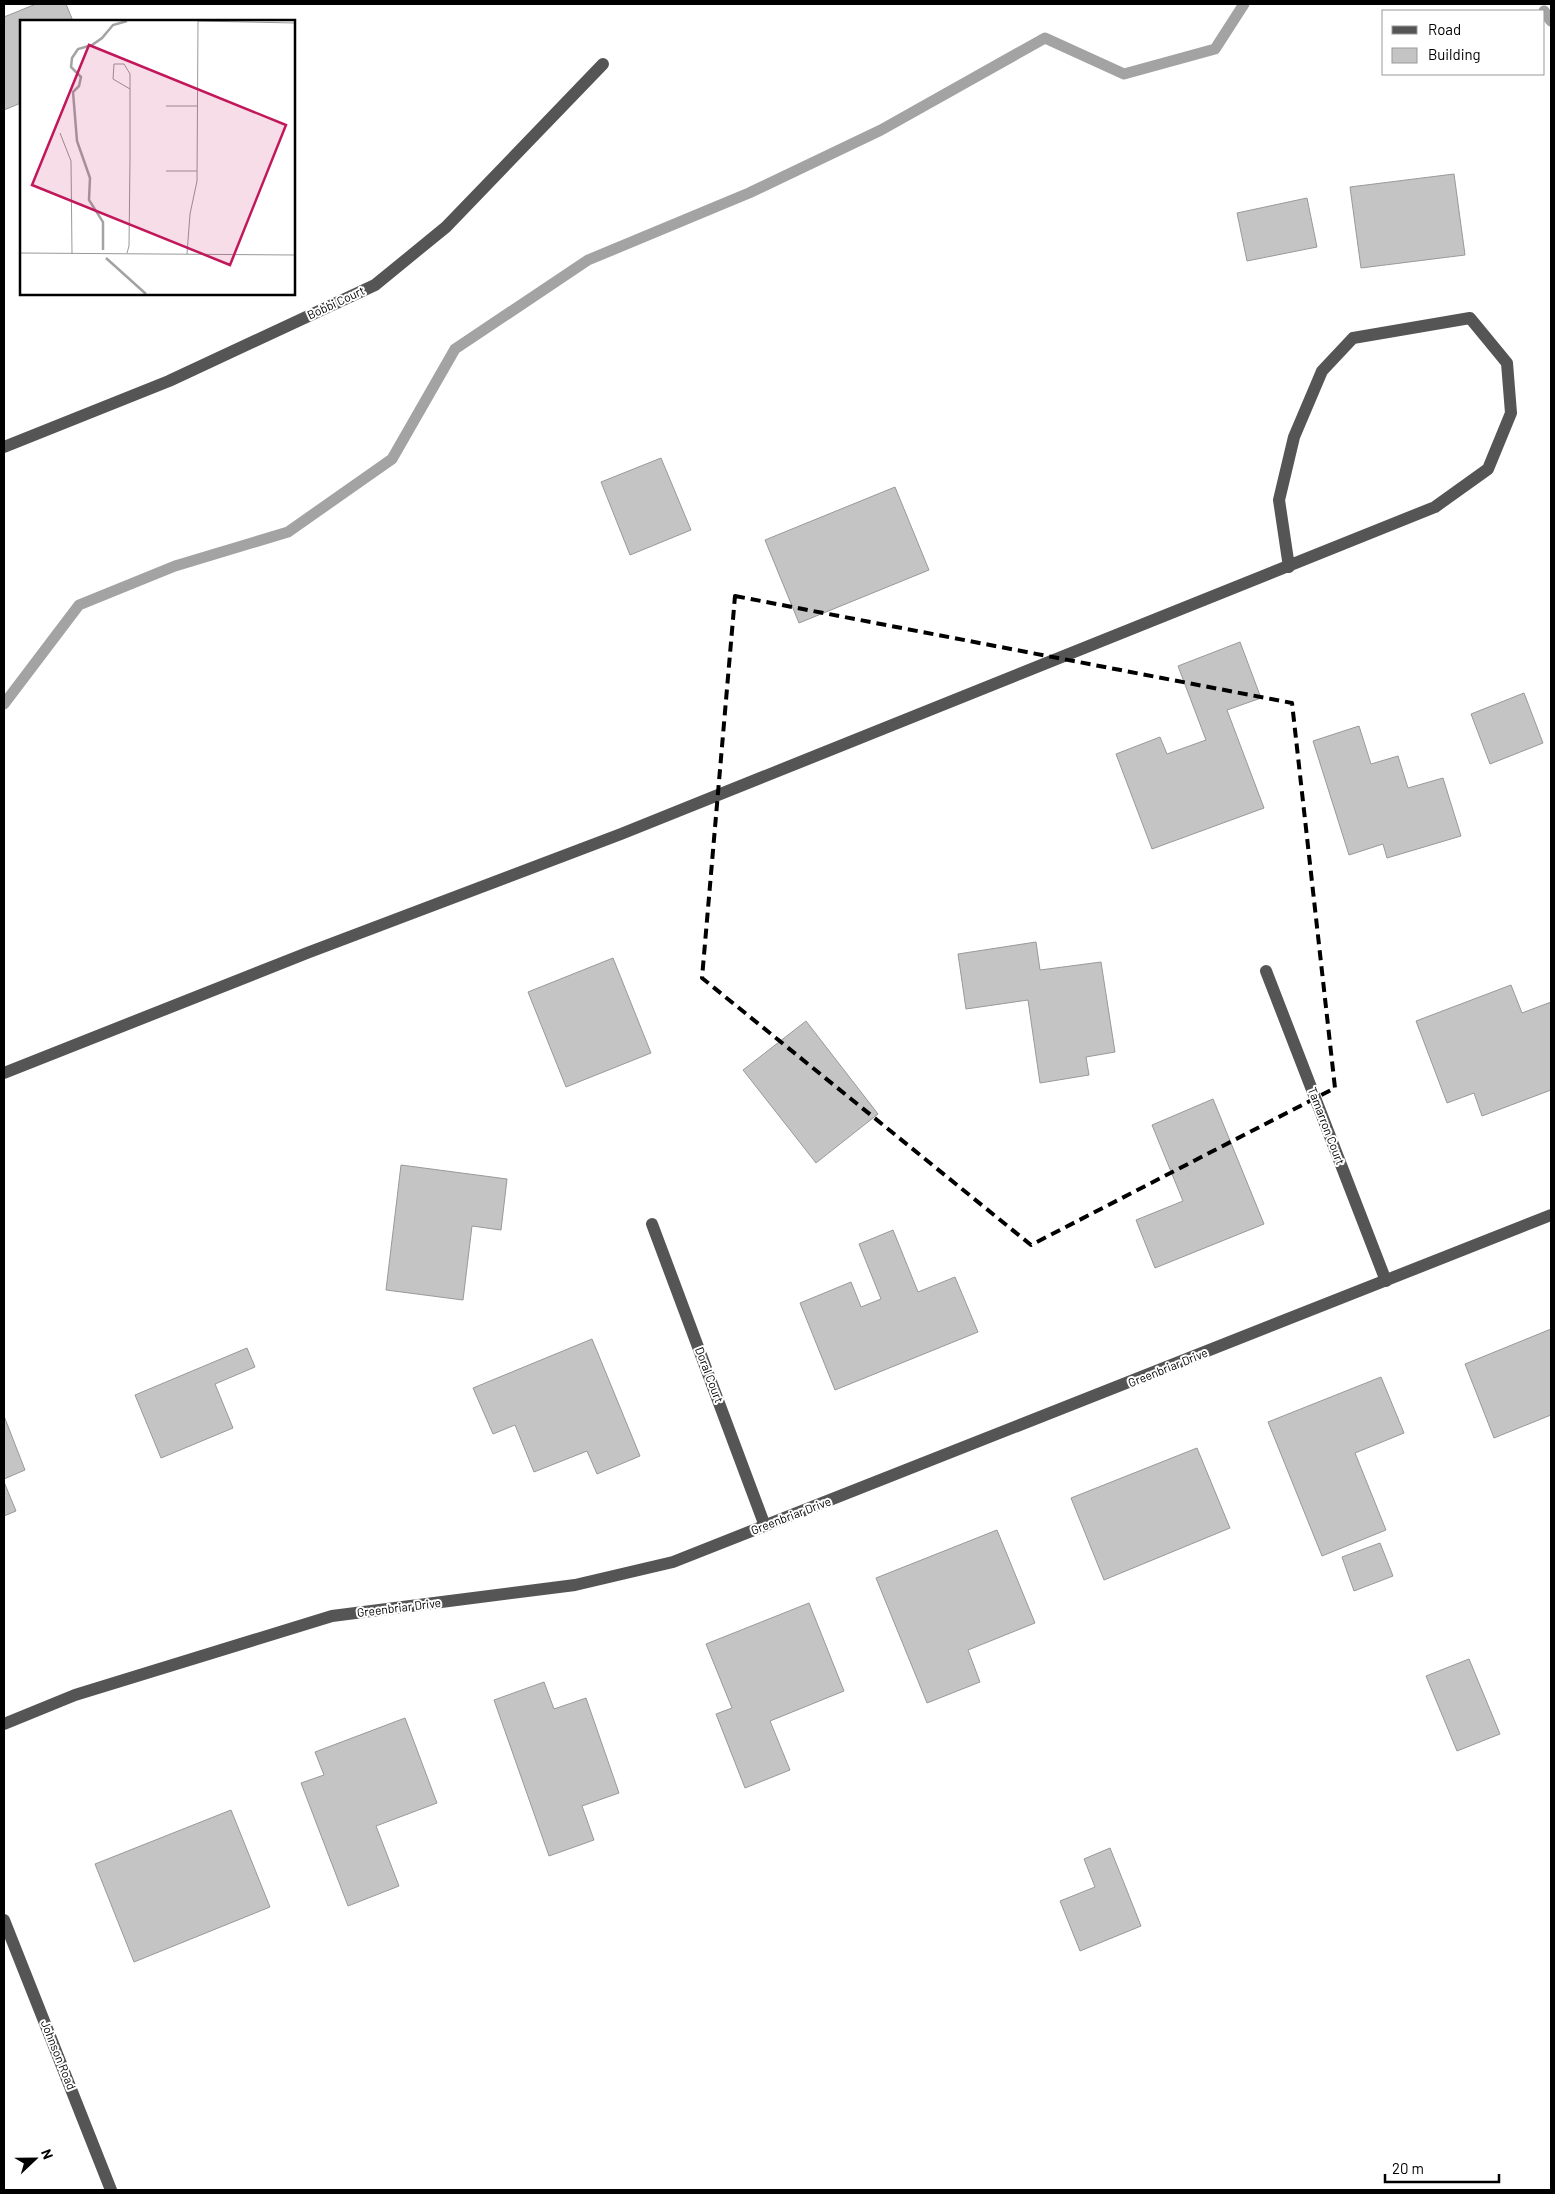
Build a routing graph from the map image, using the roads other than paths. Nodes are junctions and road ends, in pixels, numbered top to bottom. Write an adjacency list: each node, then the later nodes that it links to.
1 (603, 64): 2 (street, Bobbi Court)
2 (4, 447)
3 (1289, 566): 3 (street); 5 (street)
4 (1266, 971): 8 (street, Tamarron Court)
5 (4, 1073)
6 (1551, 1215): 8 (street, Greenbriar Drive)
7 (652, 1224): 9 (street, Doral Court)
8 (1386, 1282): 9 (street, Greenbriar Drive)
9 (765, 1526): 10 (street, Greenbriar Drive)
10 (4, 1724)
11 (4, 1920): 12 (street, Johnson Road)
12 (111, 2190)

